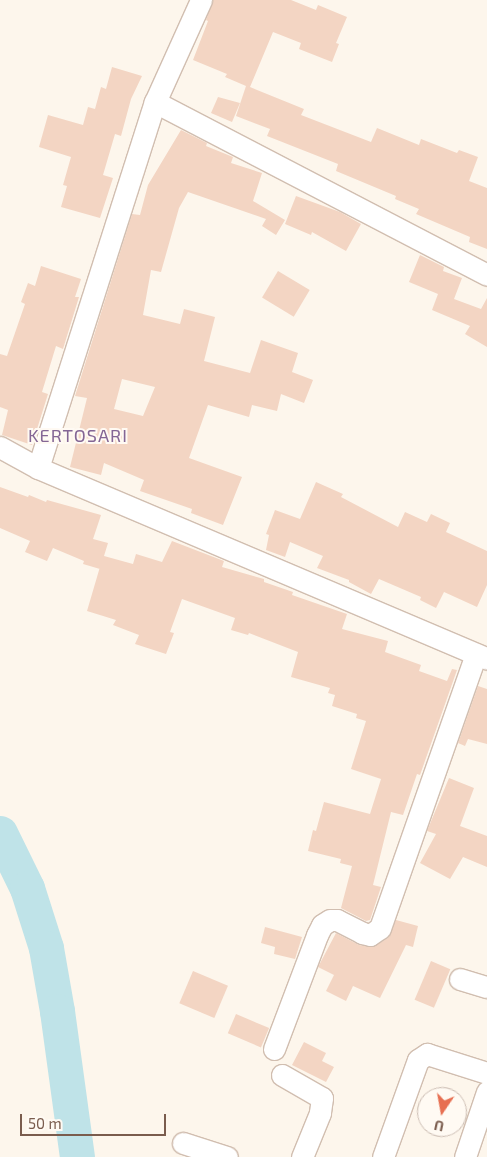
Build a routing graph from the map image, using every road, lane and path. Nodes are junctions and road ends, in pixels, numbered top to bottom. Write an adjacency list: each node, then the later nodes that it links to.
1 (201, 0): 2 (street)
2 (154, 102): 3 (street); 5 (street)
3 (487, 275)
4 (0, 447): 5 (street)
5 (38, 468): 6 (street)
6 (481, 656): 9 (street)
7 (460, 979): 8 (street)
8 (487, 987)
9 (274, 1049)
10 (487, 1072): 16 (street)
11 (282, 1075): 15 (street)
12 (487, 1092): 17 (street)
13 (182, 1143): 14 (street)
14 (227, 1157)
15 (302, 1157)
16 (383, 1157)
17 (465, 1157)

